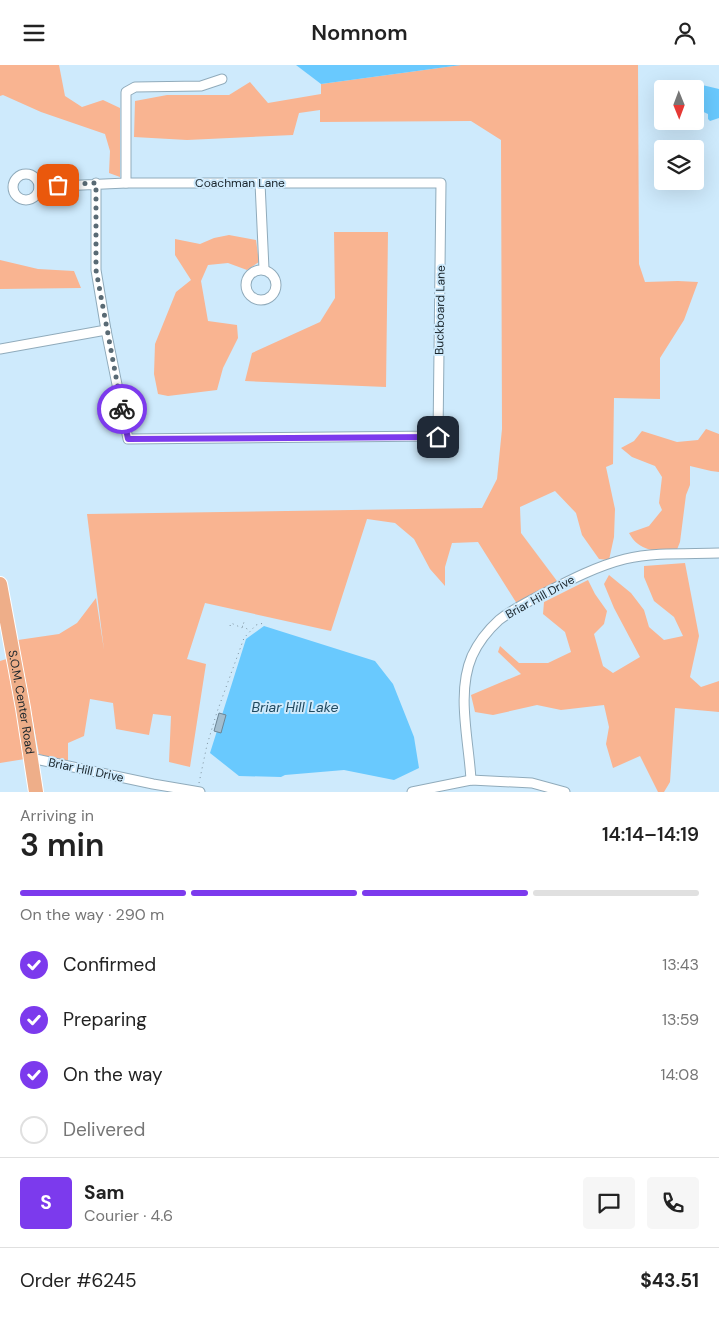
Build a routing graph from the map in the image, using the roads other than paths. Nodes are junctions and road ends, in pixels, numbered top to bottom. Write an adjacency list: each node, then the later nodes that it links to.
1 (222, 79): 3 (street)
2 (96, 183): 3 (street, Coachman Lane); 6 (street, Coachman Lane); 8 (street)
3 (126, 183): 4 (street, Coachman Lane)
4 (260, 183): 5 (street, Coachman Lane); 7 (street)
5 (441, 183): 8 (street, Buckboard Lane)
6 (39, 187)
7 (264, 269)
8 (106, 330): 9 (street)
9 (0, 349)
10 (719, 553): 13 (street, Briar Hill Drive)
11 (0, 584): 12 (main road, S.O.M. Center Road)
12 (31, 758): 14 (main road, S.O.M. Center Road); 15 (street, Briar Hill Drive)
13 (471, 780): 16 (street); 17 (street)
14 (36, 792)
15 (198, 792)
16 (412, 792)
17 (565, 792)

